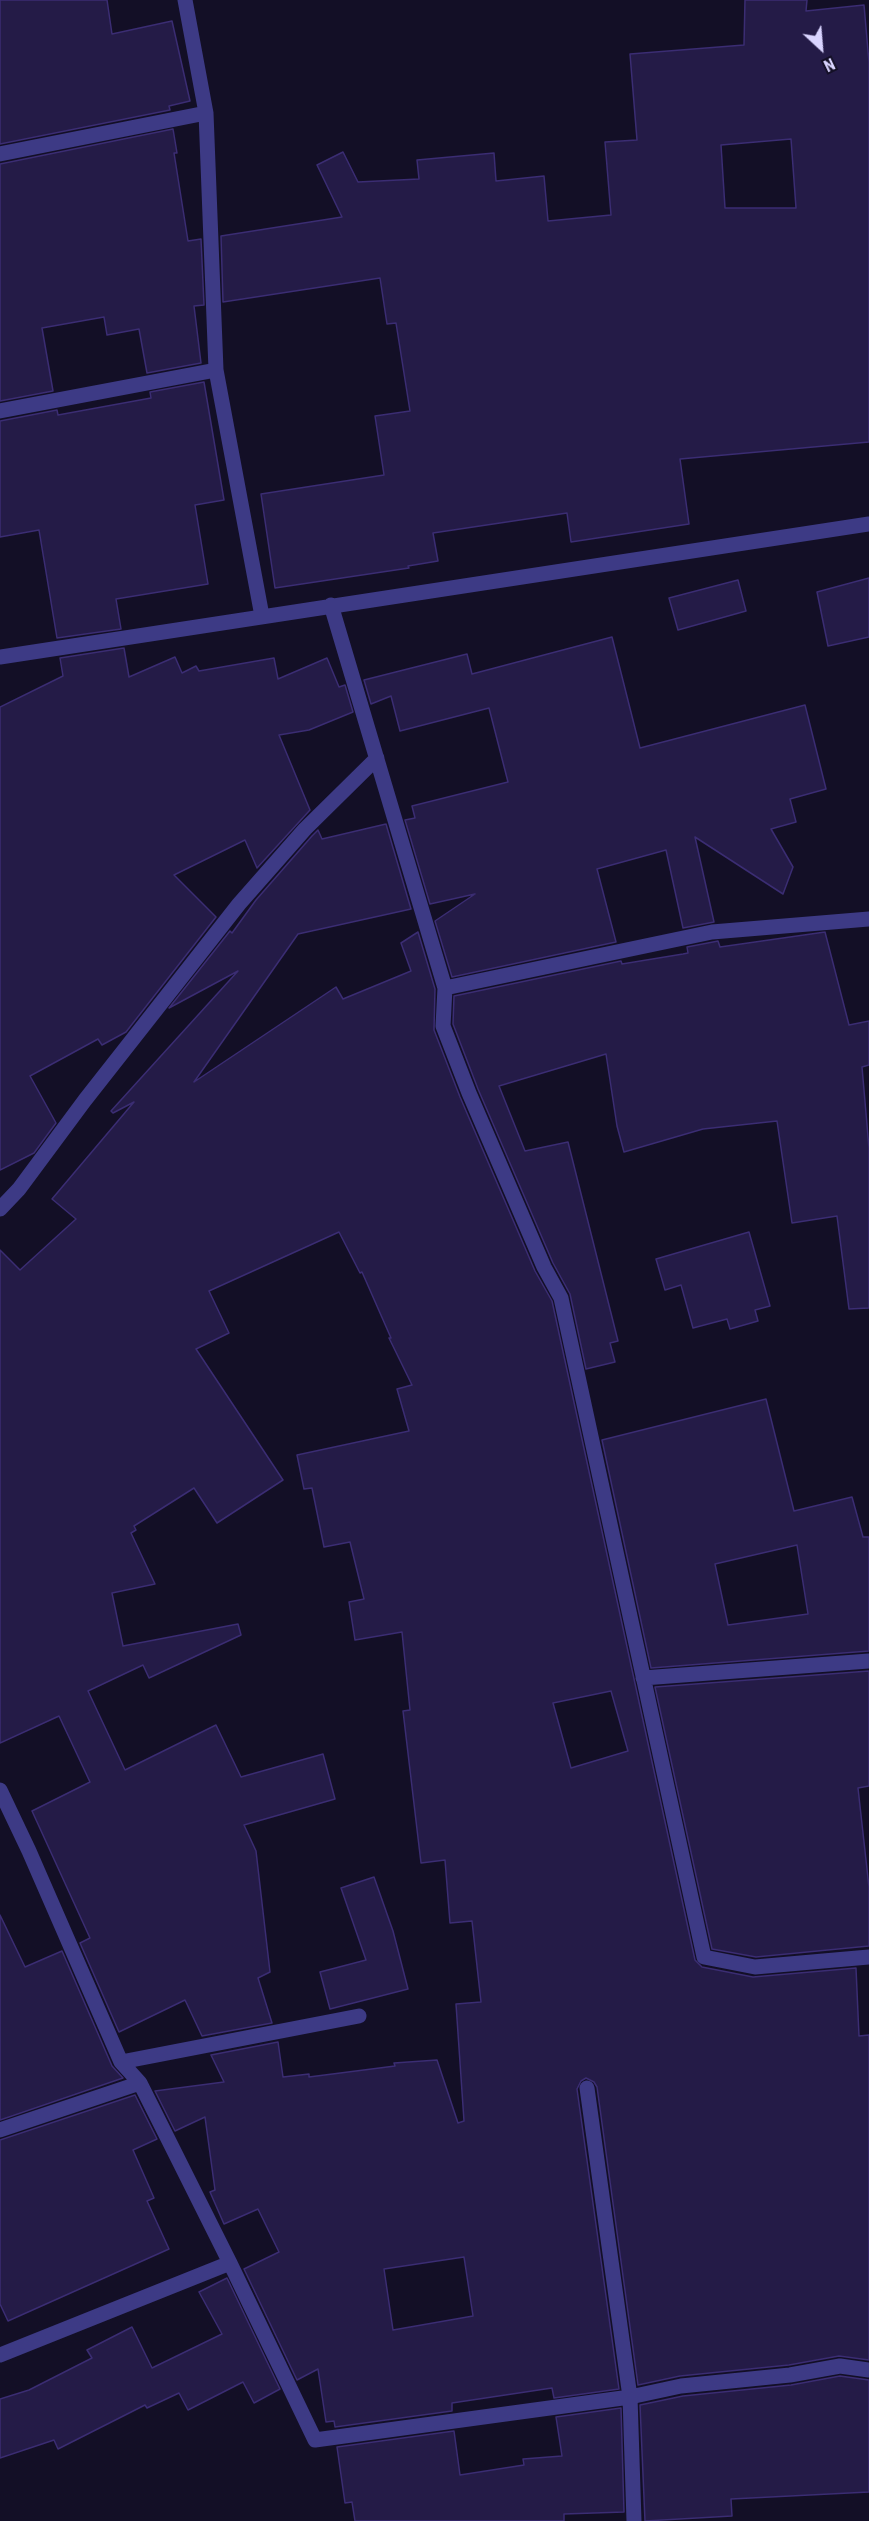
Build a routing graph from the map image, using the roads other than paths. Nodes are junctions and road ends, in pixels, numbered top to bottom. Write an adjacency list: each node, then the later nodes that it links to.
1 (185, 0): 2 (street)
2 (206, 113): 3 (street); 4 (street)
3 (0, 154)
4 (216, 370): 5 (street); 8 (street)
5 (0, 411)
6 (869, 524): 7 (street)
7 (331, 605): 8 (street); 10 (street)
8 (262, 616): 9 (street)
9 (0, 657)
10 (377, 758): 12 (street); 13 (street)
11 (869, 918): 12 (street)
12 (445, 988): 15 (street)
13 (0, 1209)
14 (869, 1661): 15 (street)
15 (643, 1678): 17 (street)
16 (0, 1790): 19 (street)
17 (869, 1957)
18 (359, 2016): 19 (street)
19 (121, 2062): 20 (street)
20 (140, 2083): 22 (street); 23 (street)
21 (587, 2088): 26 (street)
22 (0, 2130)
23 (230, 2263): 24 (street); 26 (street)
24 (0, 2355)
25 (869, 2370): 26 (street)
26 (630, 2397): 27 (street)
27 (634, 2521)

